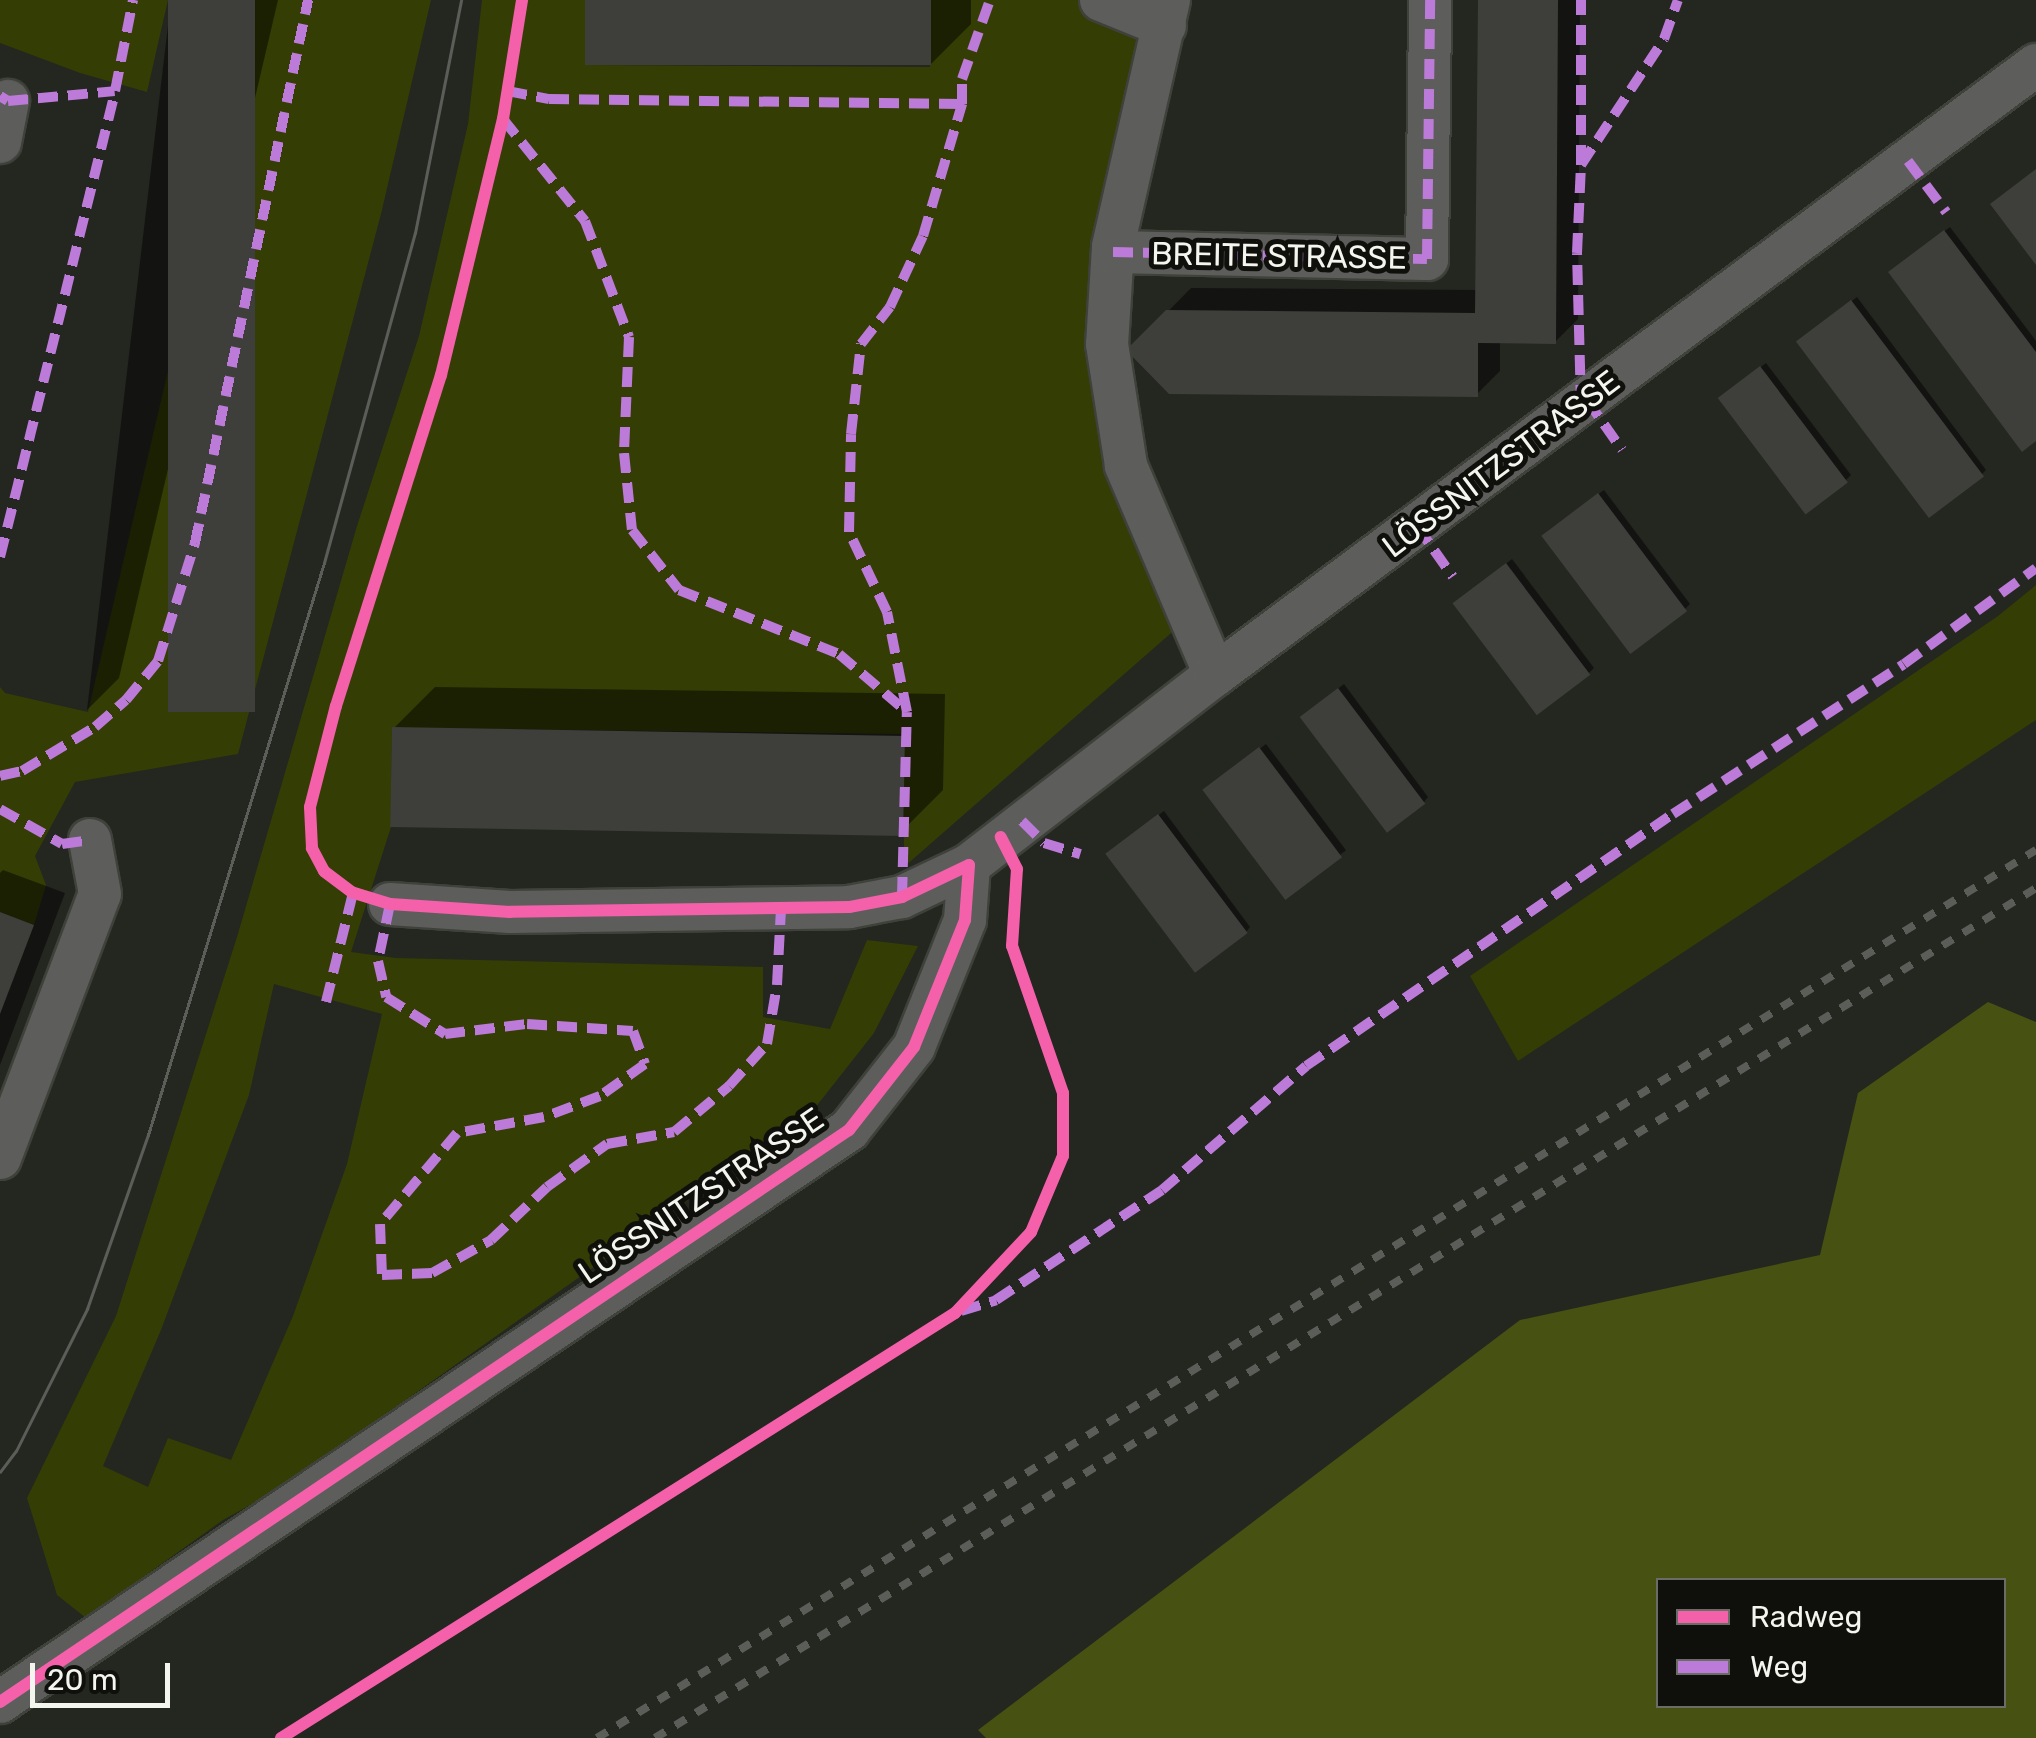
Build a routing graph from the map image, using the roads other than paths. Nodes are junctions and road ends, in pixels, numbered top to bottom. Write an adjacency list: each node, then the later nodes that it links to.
1 (1101, 0): 3 (street, BREITE STRASSE)
2 (1430, 0): 7 (street, BREITE STRASSE)
3 (1167, 13): 7 (street, BREITE STRASSE)
4 (2036, 66): 8 (street, LÖSSNITZSTRASSE)
5 (8, 101): 6 (street)
6 (0, 142)
7 (1113, 252): 8 (street, BREITE STRASSE)
8 (1215, 675): 10 (street, LÖSSNITZSTRASSE)
9 (90, 840): 12 (street)
10 (969, 865): 11 (street, LÖSSNITZSTRASSE); 13 (street, LÖSSNITZSTRASSE)
11 (390, 904)
12 (0, 1158)
13 (0, 1702)

